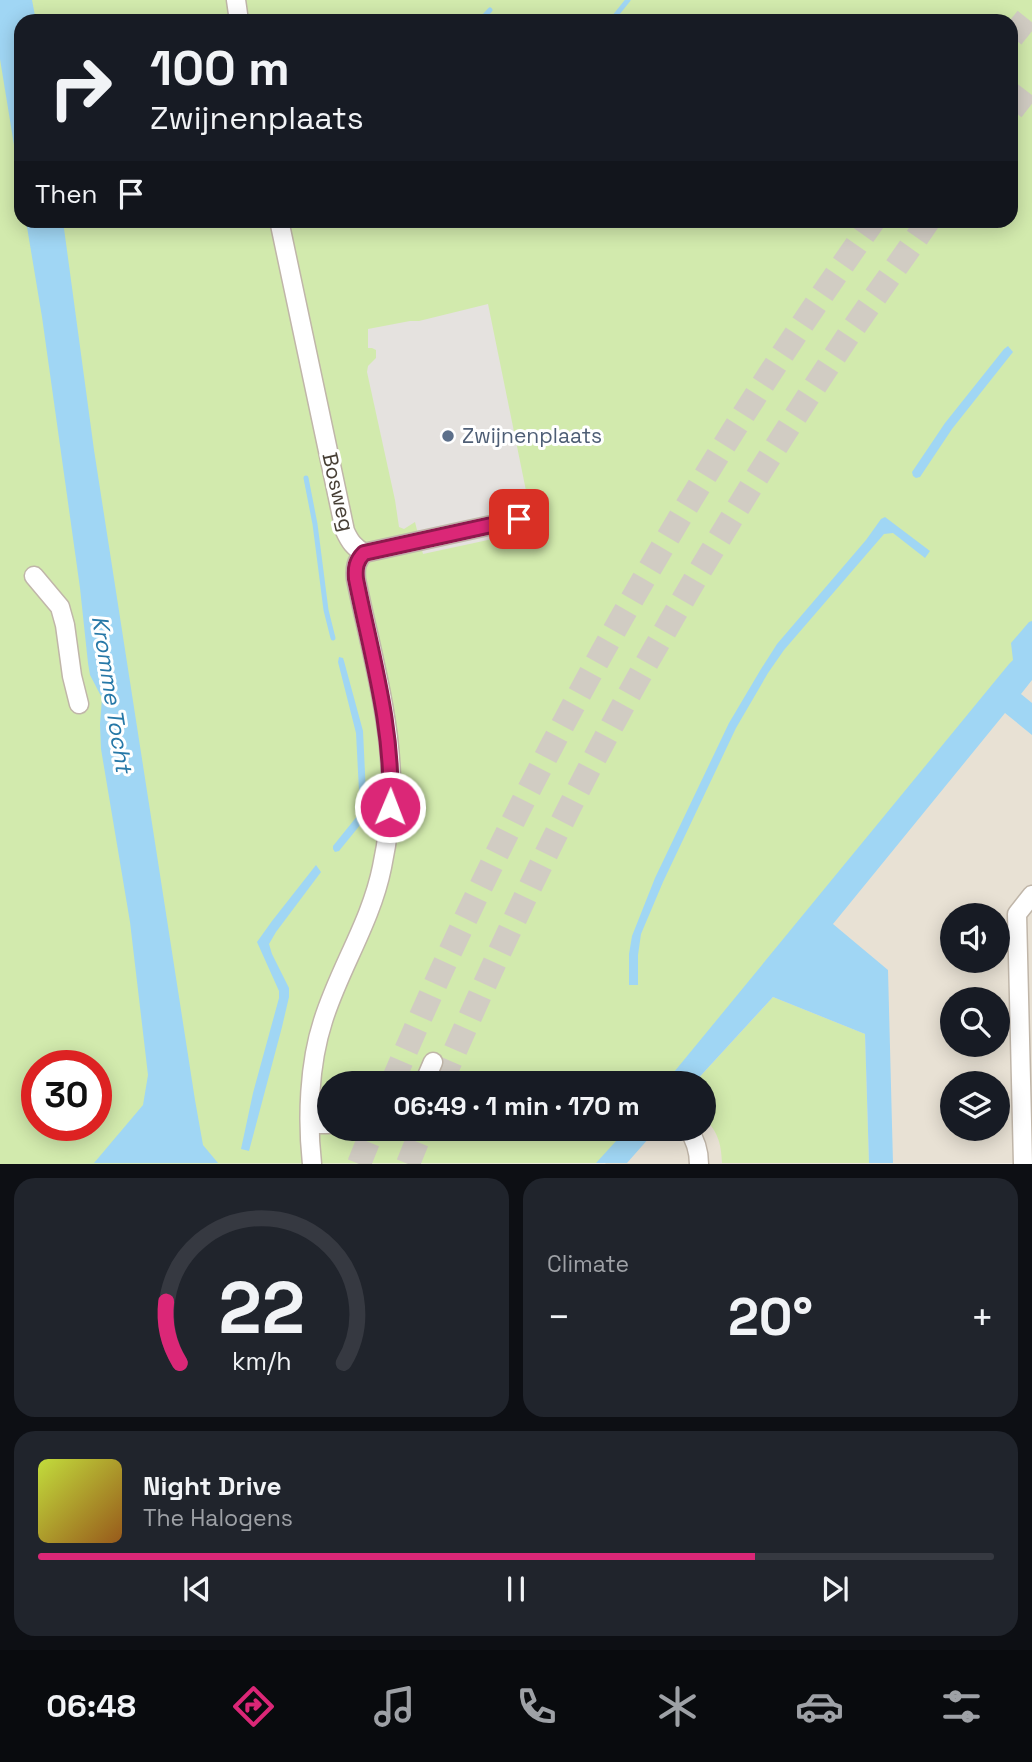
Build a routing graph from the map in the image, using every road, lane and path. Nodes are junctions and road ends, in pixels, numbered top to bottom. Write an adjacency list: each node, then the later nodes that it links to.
1 (281, 228): 3 (street, Bosweg)
2 (519, 519): 3 (street)
3 (364, 553): 9 (street, Bosweg)
4 (34, 576): 5 (street)
5 (79, 704)
6 (1032, 895): 14 (street)
7 (433, 1062): 8 (street)
8 (429, 1071)
9 (310, 1124): 10 (street); 12 (street, Bosweg)
10 (317, 1124)
11 (695, 1141): 13 (street)
12 (312, 1164)
13 (699, 1164)
14 (1023, 1164)

